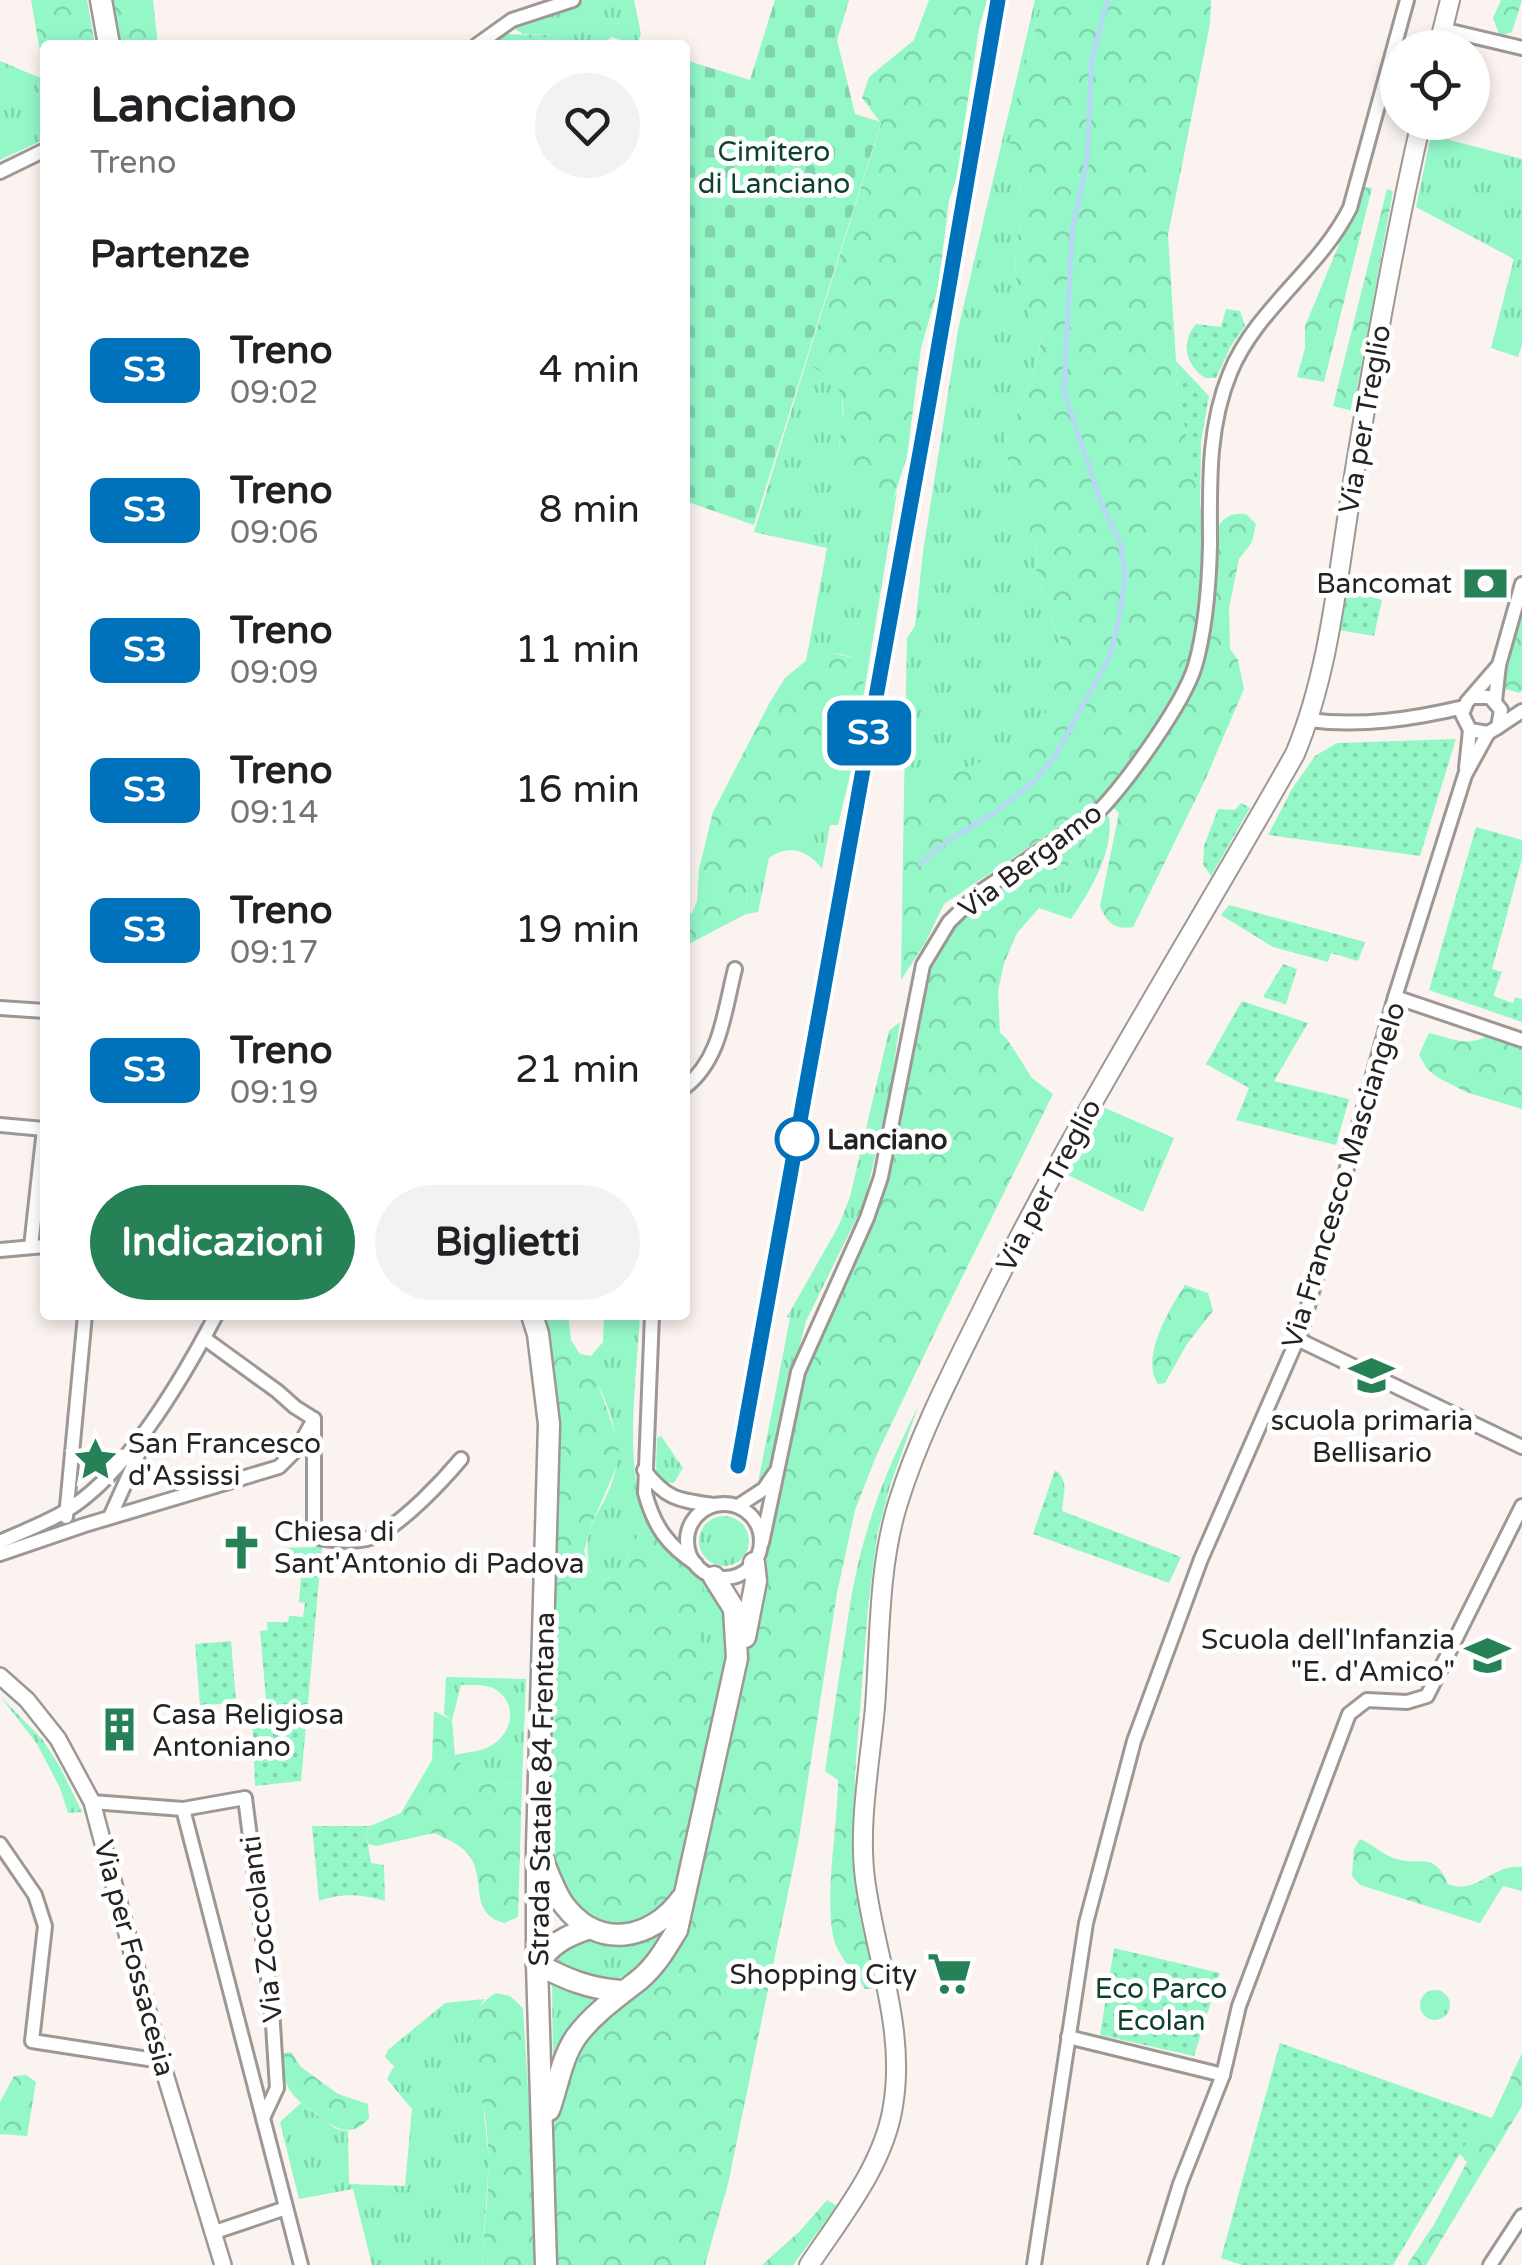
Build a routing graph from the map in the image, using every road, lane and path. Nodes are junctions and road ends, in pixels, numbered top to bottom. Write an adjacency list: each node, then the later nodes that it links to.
1 (101, 0): 6 (main road)
2 (573, 0): 7 (street)
3 (1407, 0): 44 (street, Via Bergamo)
4 (1450, 0): 5 (main road)
5 (1442, 30)
6 (108, 40)
7 (485, 40)
8 (1490, 44): 9 (street)
9 (1522, 48)
10 (1417, 140): 19 (main road, Via per Treglio)
11 (40, 152): 12 (street)
12 (0, 172)
13 (1522, 584): 14 (street)
14 (1498, 665): 15 (street); 16 (street)
15 (1468, 702): 16 (street); 18 (street); 20 (street)
16 (1497, 702): 17 (street); 21 (street)
17 (1522, 710): 21 (street)
18 (1423, 717): 19 (street); 20 (street)
19 (1309, 720): 78 (main road, Via per Treglio)
20 (1468, 728): 21 (street); 22 (street, Via Francesco Masciangelo)
21 (1493, 730): 22 (street, Via Francesco Masciangelo)
22 (1466, 774): 24 (street, Via Francesco Masciangelo)
23 (734, 970): 28 (street)
24 (1396, 997): 27 (street); 39 (street, Via Francesco Masciangelo)
25 (0, 1008): 26 (street)
26 (40, 1011)
27 (1522, 1040)
28 (690, 1082)
29 (0, 1125): 30 (street)
30 (40, 1129)
31 (40, 1208): 32 (street)
32 (38, 1247): 33 (street)
33 (0, 1250)
34 (85, 1320): 49 (street)
35 (213, 1320): 38 (street)
36 (534, 1320): 62 (main road, Strada Statale 84 Frentana)
37 (652, 1320): 45 (street)
38 (204, 1338): 40 (street); 41 (street)
39 (1298, 1339): 42 (street); 67 (street, Via Francesco Masciangelo)
40 (314, 1419): 43 (street); 50 (street)
41 (150, 1424): 49 (street); 50 (street)
42 (1522, 1447)
43 (461, 1459)
44 (779, 1466): 47 (street); 53 (street, Via Bergamo)
45 (644, 1470): 46 (street); 55 (street)
46 (714, 1505): 47 (street); 55 (street)
47 (738, 1506): 53 (street)
48 (1522, 1506): 69 (street)
49 (66, 1512): 51 (street); 52 (street)
50 (110, 1517): 51 (street)
51 (68, 1530): 54 (street)
52 (0, 1542)
53 (758, 1553): 56 (street); 57 (main road)
54 (0, 1554)
55 (696, 1564): 56 (street)
56 (714, 1576): 57 (main road)
57 (737, 1658): 63 (main road)
58 (0, 1676): 59 (street, Via per Fossacesia)
59 (92, 1802): 60 (street); 68 (street, Via per Fossacesia)
60 (183, 1809): 70 (street); 70 (street, Via Zoccolanti)
61 (0, 1844): 68 (street)
62 (537, 1847): 64 (main road); 65 (main road, Strada Statale 84 Frentana)
63 (689, 1888): 64 (main road); 66 (main road)
64 (590, 1928): 65 (main road)
65 (537, 1964): 66 (main road); 71 (main road, Strada Statale 84 Frentana)
66 (622, 1991): 71 (main road)
67 (1068, 2037): 69 (street); 79 (street, Via Francesco Masciangelo)
68 (161, 2061): 74 (street, Via per Fossacesia)
69 (1224, 2075): 80 (street)
70 (263, 2119): 72 (street)
71 (544, 2125): 77 (main road, Strada Statale 84 Frentana)
72 (286, 2208): 74 (street); 76 (street)
73 (1522, 2216): 81 (street)
74 (215, 2232): 75 (street, Via per Fossacesia)
75 (223, 2265)
76 (300, 2265)
77 (546, 2265)
78 (809, 2265)
79 (1034, 2265)
80 (1155, 2265)
81 (1490, 2265)

